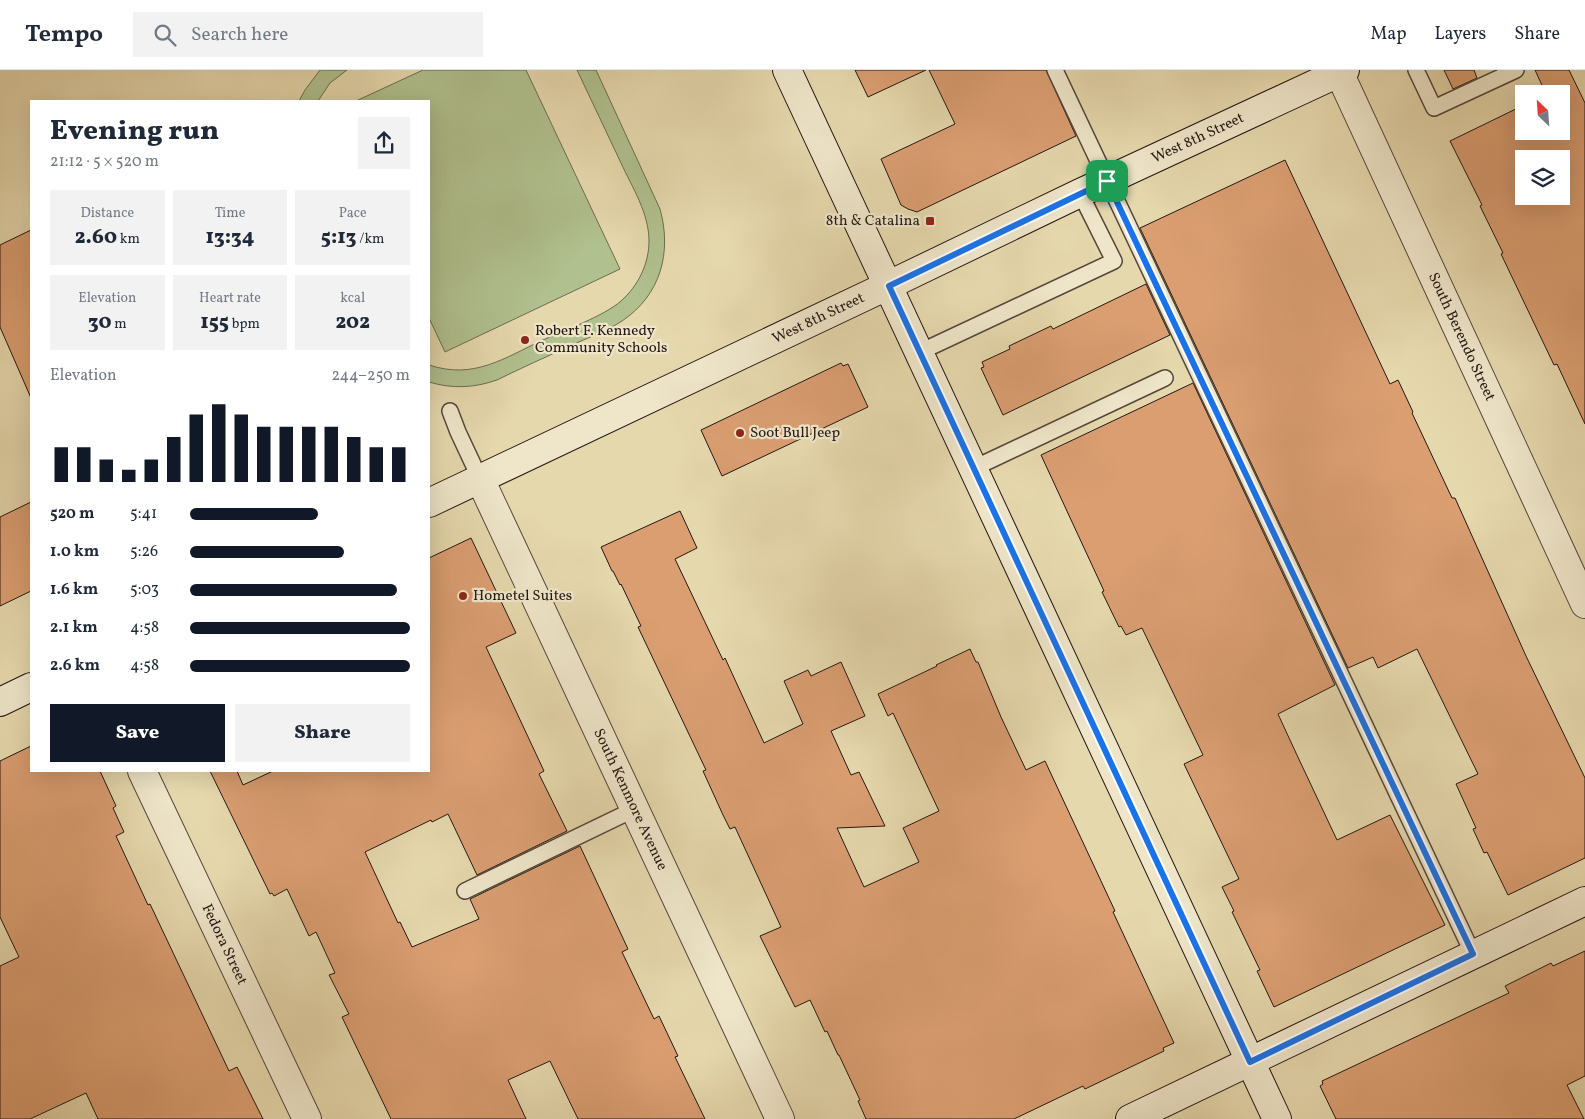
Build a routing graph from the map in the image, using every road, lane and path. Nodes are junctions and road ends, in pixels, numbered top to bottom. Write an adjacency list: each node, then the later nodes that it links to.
1 (788, 70): 8 (street)
2 (1055, 70): 6 (lane)
3 (1416, 70): 4 (lane)
4 (1516, 70)
5 (1341, 71): 6 (street, West 8th Street); 15 (street, South Berendo Street)
6 (1107, 181): 7 (street, West 8th Street); 22 (lane)
7 (1080, 193): 8 (street, West 8th Street); 9 (lane)
8 (889, 286): 9 (street); 13 (street, West 8th Street)
9 (920, 352): 12 (street)
10 (1165, 378): 12 (lane)
11 (450, 411): 13 (lane)
12 (974, 468): 23 (street)
13 (480, 479): 14 (street, West 8th Street); 19 (street, South Kenmore Avenue)
14 (430, 502)
15 (1585, 604)
16 (30, 687): 17 (street)
17 (0, 702)
18 (142, 772): 24 (street, Fedora Street)
19 (635, 809): 20 (lane); 25 (street, South Kenmore Avenue)
20 (465, 891)
21 (1585, 901): 22 (street)
22 (1473, 954): 23 (street)
23 (1250, 1062): 26 (street); 27 (street)
24 (307, 1119)
25 (780, 1119)
26 (1130, 1119)
27 (1277, 1119)

